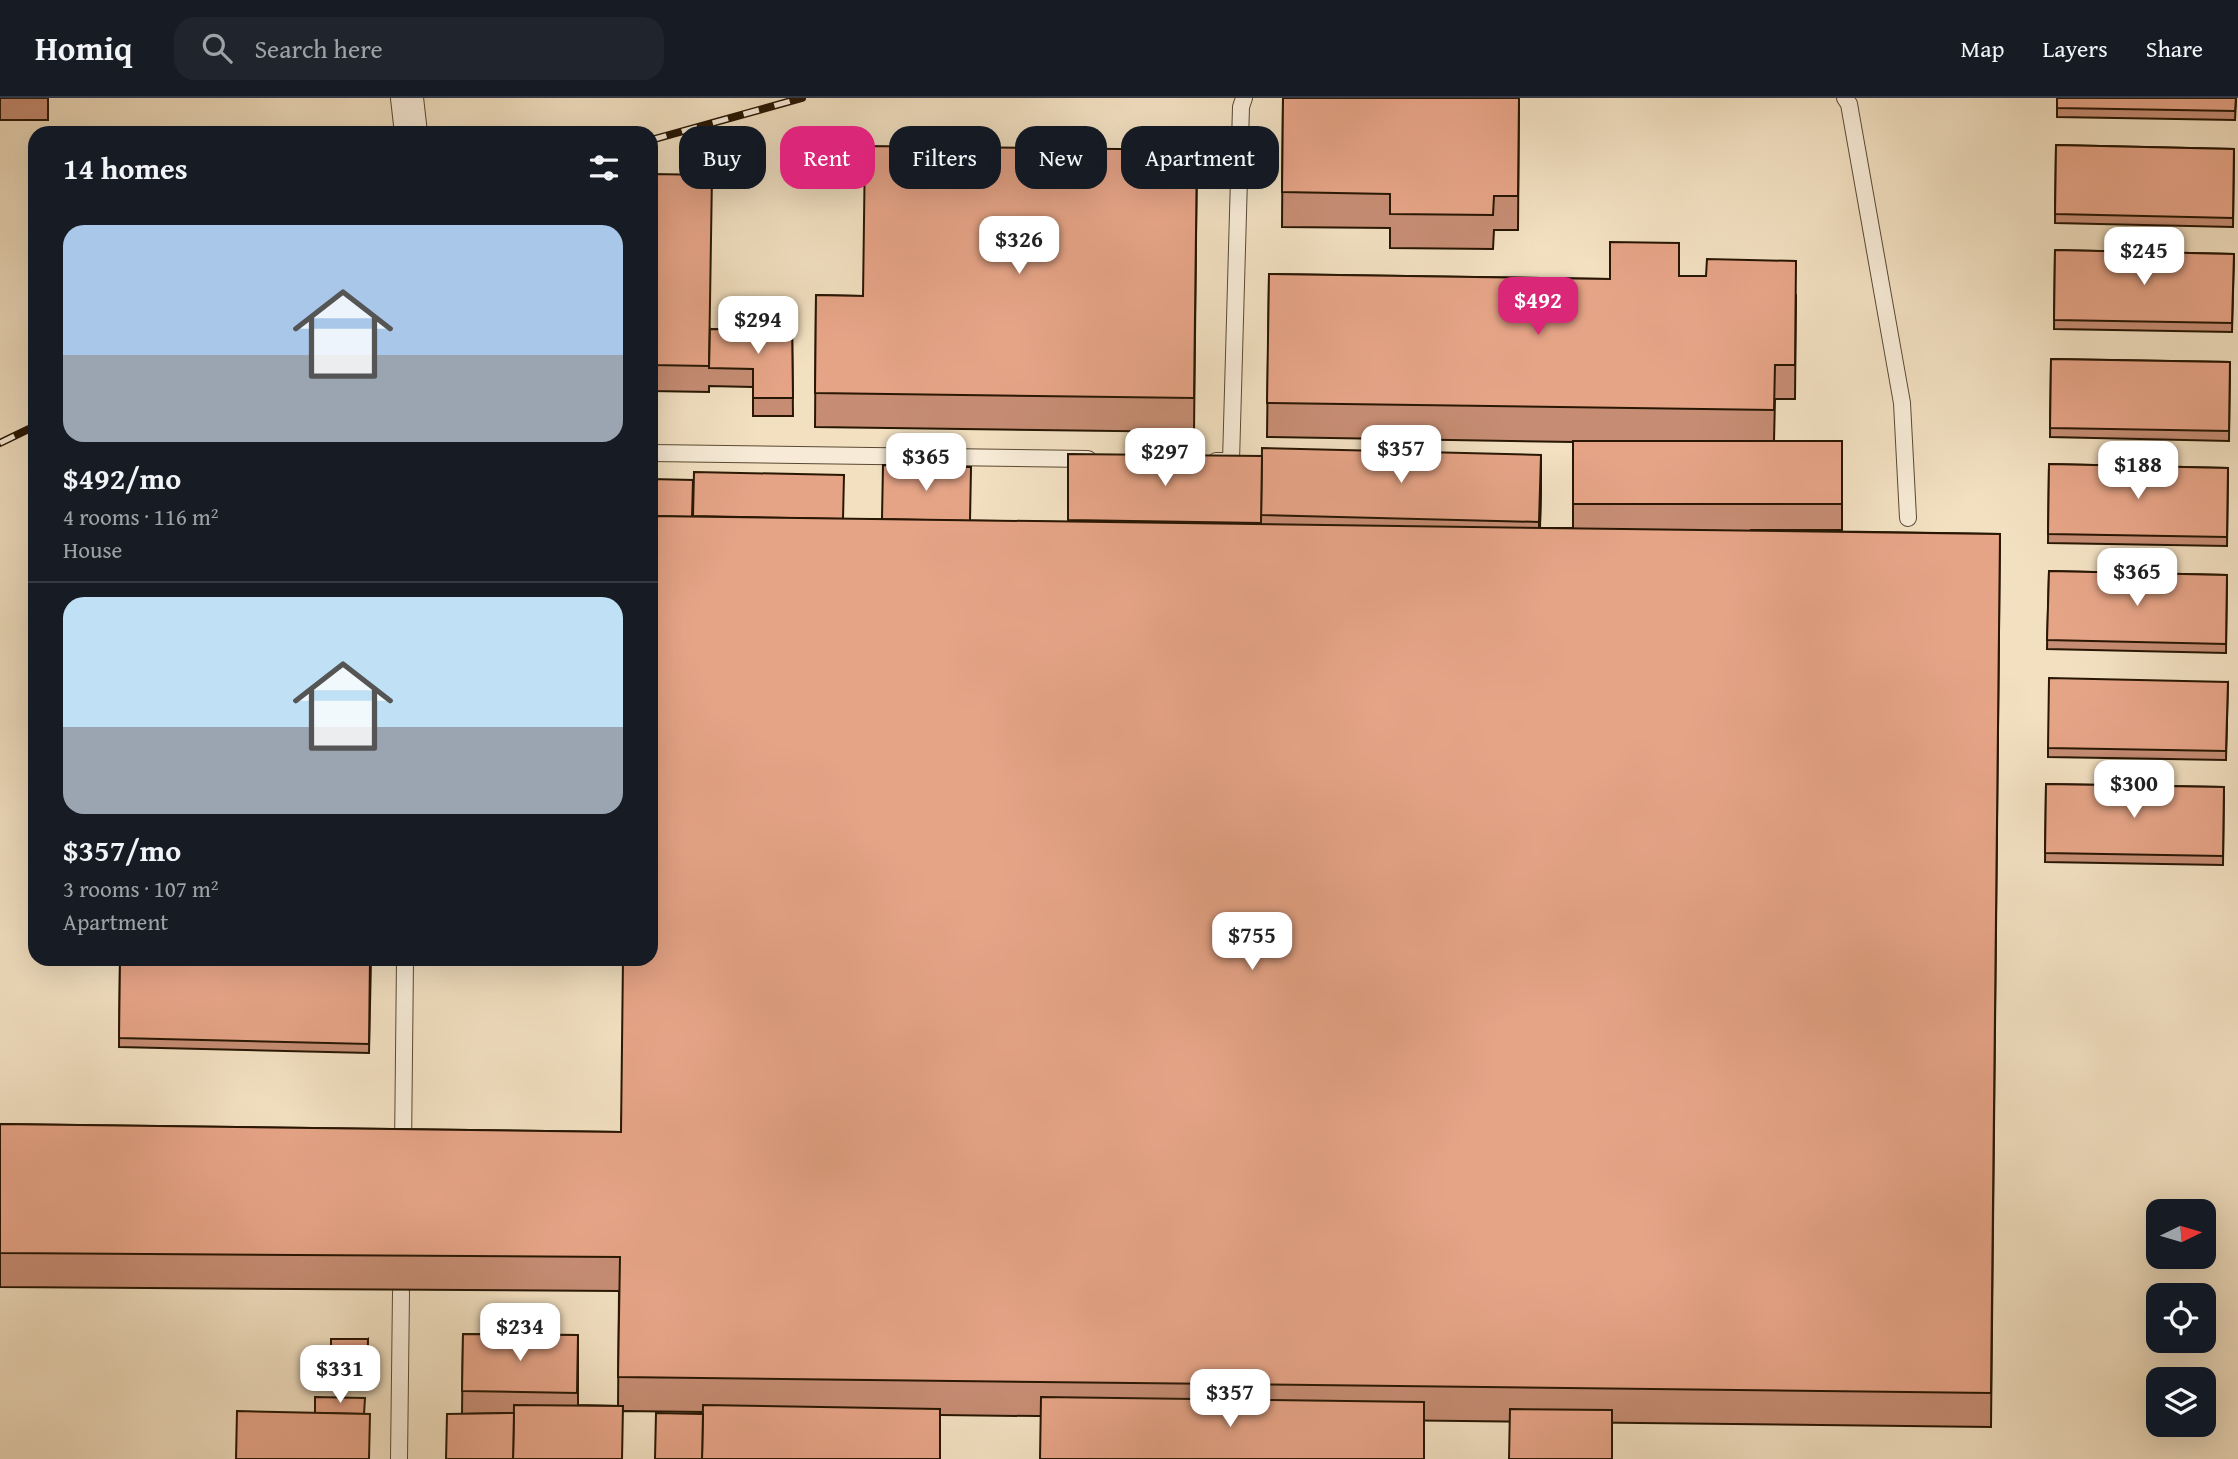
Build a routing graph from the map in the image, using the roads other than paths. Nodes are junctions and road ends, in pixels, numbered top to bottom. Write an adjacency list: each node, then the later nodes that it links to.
1 (407, 98): 4 (street)
2 (1244, 98): 7 (lane)
3 (1845, 98): 8 (lane)
4 (410, 126)
5 (658, 453): 6 (lane)
6 (1107, 459)
7 (1204, 461)
8 (1908, 518)
9 (405, 966): 10 (lane)
10 (403, 1153)
11 (401, 1292): 12 (lane)
12 (399, 1459)

